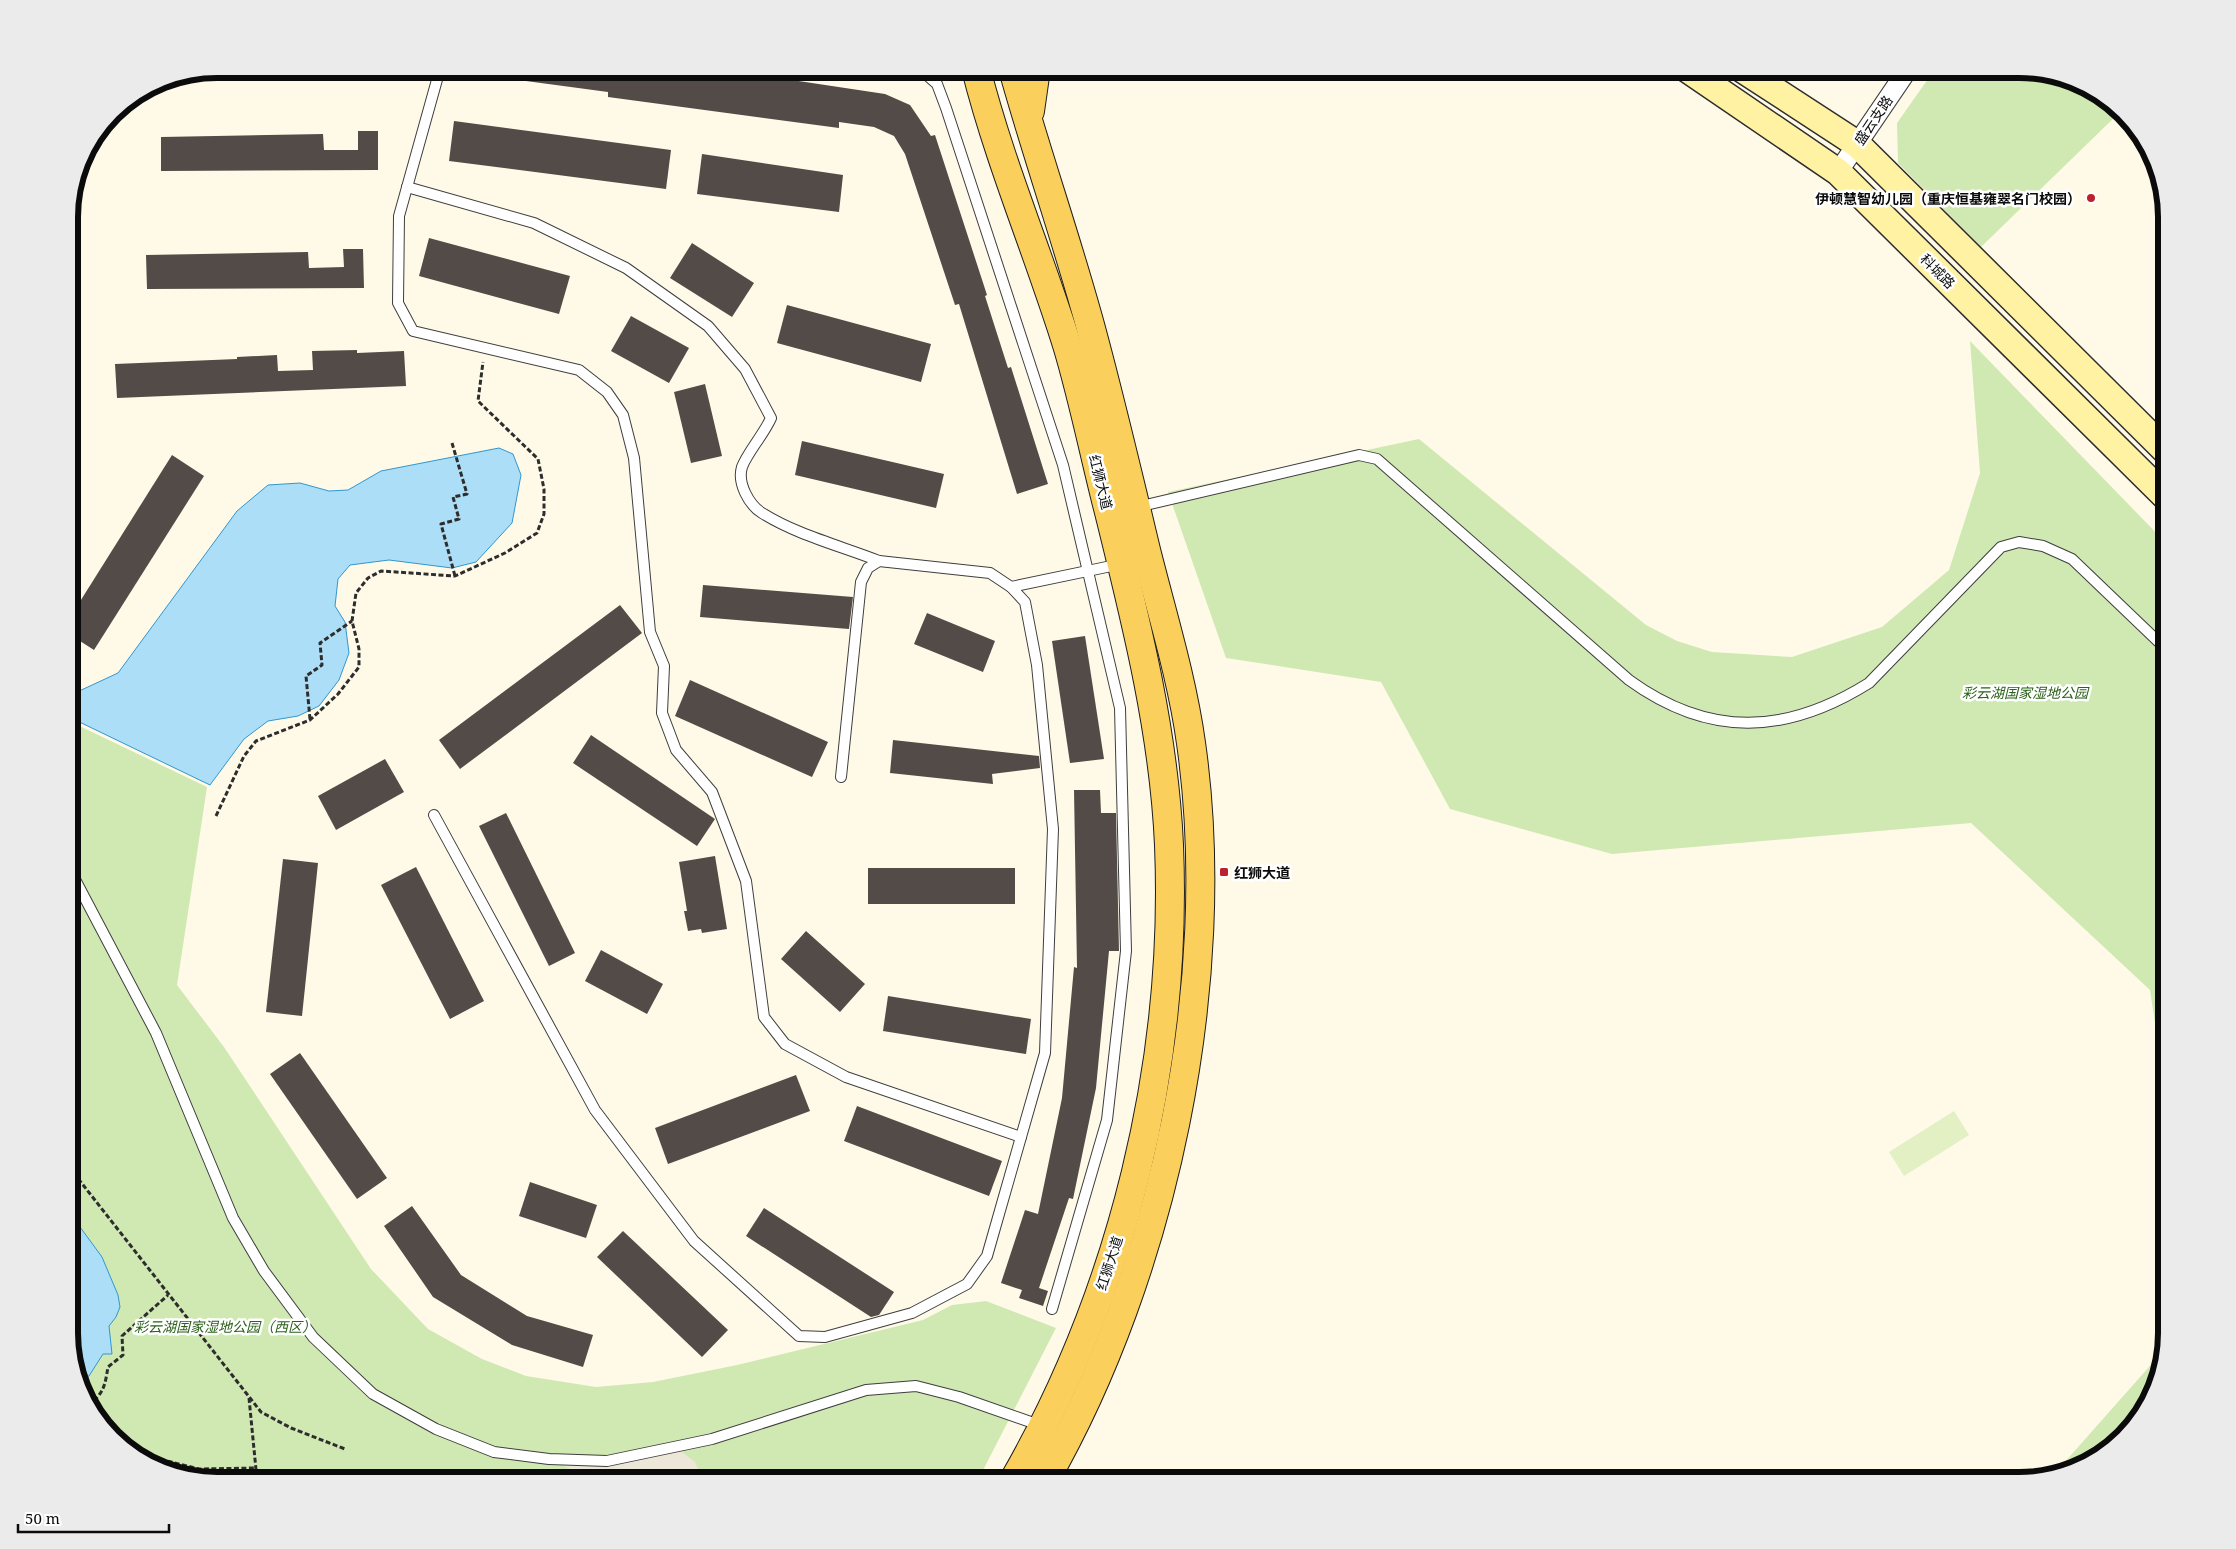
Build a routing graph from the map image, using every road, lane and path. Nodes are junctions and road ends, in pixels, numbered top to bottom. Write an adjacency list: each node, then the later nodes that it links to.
1 (437, 78): 12 (lane)
2 (930, 78): 20 (lane)
3 (978, 78): 19 (main road, 红狮大道)
4 (1015, 78): 9 (main road, 红狮大道)
5 (1035, 78): 9 (main road)
6 (1701, 78): 11 (main road, 科城路)
7 (1756, 78): 10 (main road)
8 (1902, 78): 10 (street, 盛云支路)
9 (1028, 125): 17 (main road, 红狮大道)
10 (1856, 144): 11 (street, 盛云支路); 15 (main road)
11 (1838, 172): 16 (main road, 科城路)
12 (407, 187): 13 (lane); 18 (lane)
13 (485, 349): 21 (path); 30 (lane)
14 (452, 443): 21 (path)
15 (2158, 443)
16 (2158, 489)
17 (1136, 507): 24 (lane); 42 (main road, 红狮大道)
18 (879, 561): 22 (lane); 26 (lane)
19 (1121, 563): 20 (lane); 36 (main road, 红狮大道)
20 (1088, 570): 22 (lane); 33 (lane)
21 (455, 576): 23 (path)
22 (1012, 587): 30 (lane)
23 (352, 620): 25 (path); 25 (path)
24 (2158, 641)
25 (310, 720): 28 (path)
26 (841, 777)
27 (434, 815): 30 (lane)
28 (216, 816)
29 (78, 885): 36 (lane)
30 (1021, 1137)
31 (78, 1179): 32 (path)
32 (168, 1295): 34 (path); 35 (path)
33 (1052, 1309)
34 (249, 1398): 37 (path); 39 (path)
35 (95, 1400)
36 (1044, 1426): 41 (main road, 红狮大道)
37 (345, 1449)
38 (161, 1459): 39 (path)
39 (256, 1468): 40 (path)
40 (256, 1472)
41 (1018, 1472)
42 (1049, 1472)

